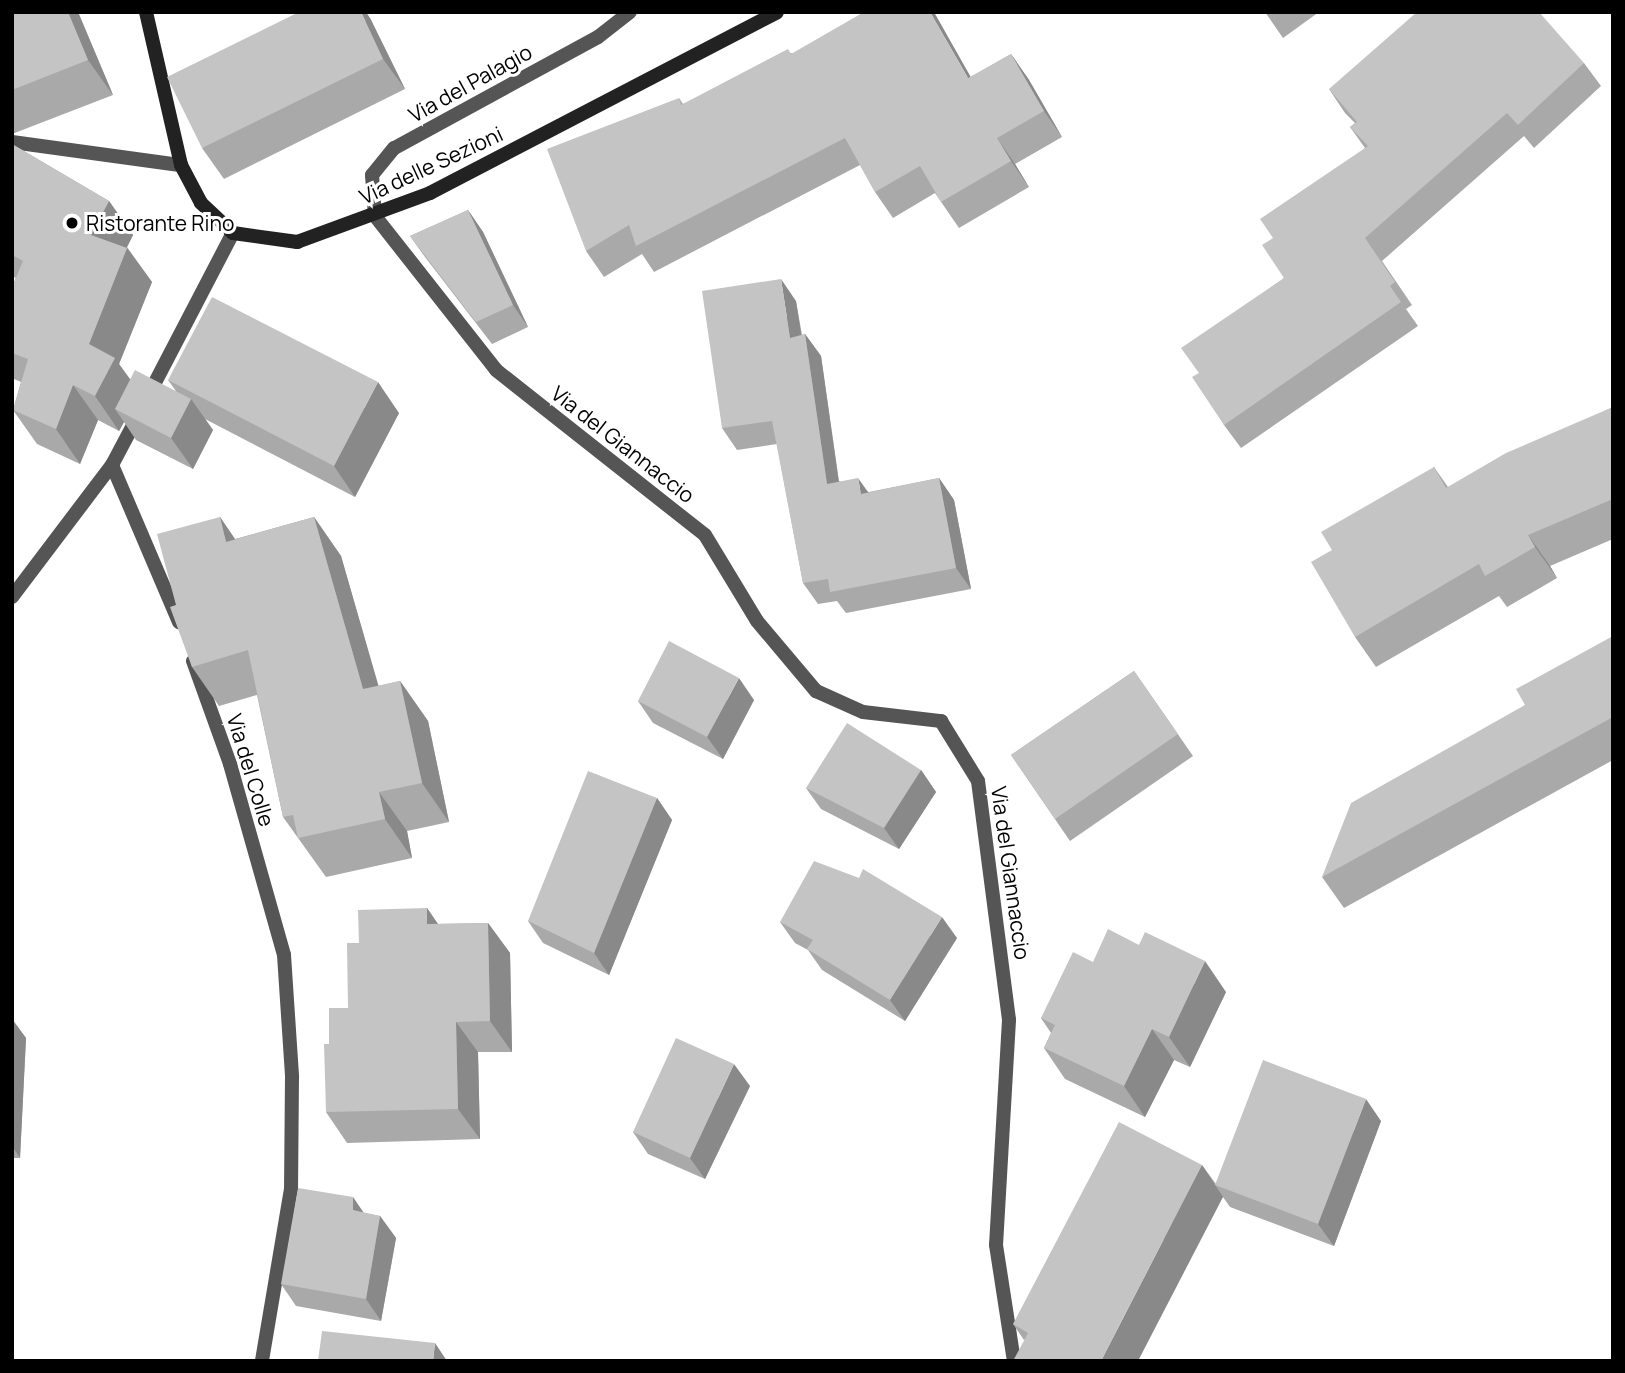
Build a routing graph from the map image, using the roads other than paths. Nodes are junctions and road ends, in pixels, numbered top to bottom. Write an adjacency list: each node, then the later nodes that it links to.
1 (146, 12): 5 (street)
2 (630, 12): 6 (street, Via del Palagio)
3 (777, 12): 6 (street, Via delle Sezioni)
4 (12, 142): 5 (street)
5 (181, 165): 7 (street)
6 (374, 216): 7 (street, Via delle Sezioni); 11 (street, Via del Giannaccio)
7 (233, 233): 8 (street)
8 (113, 465): 9 (street); 10 (street, Via del Colle)
9 (12, 597)
10 (262, 1361)
11 (1014, 1361)

